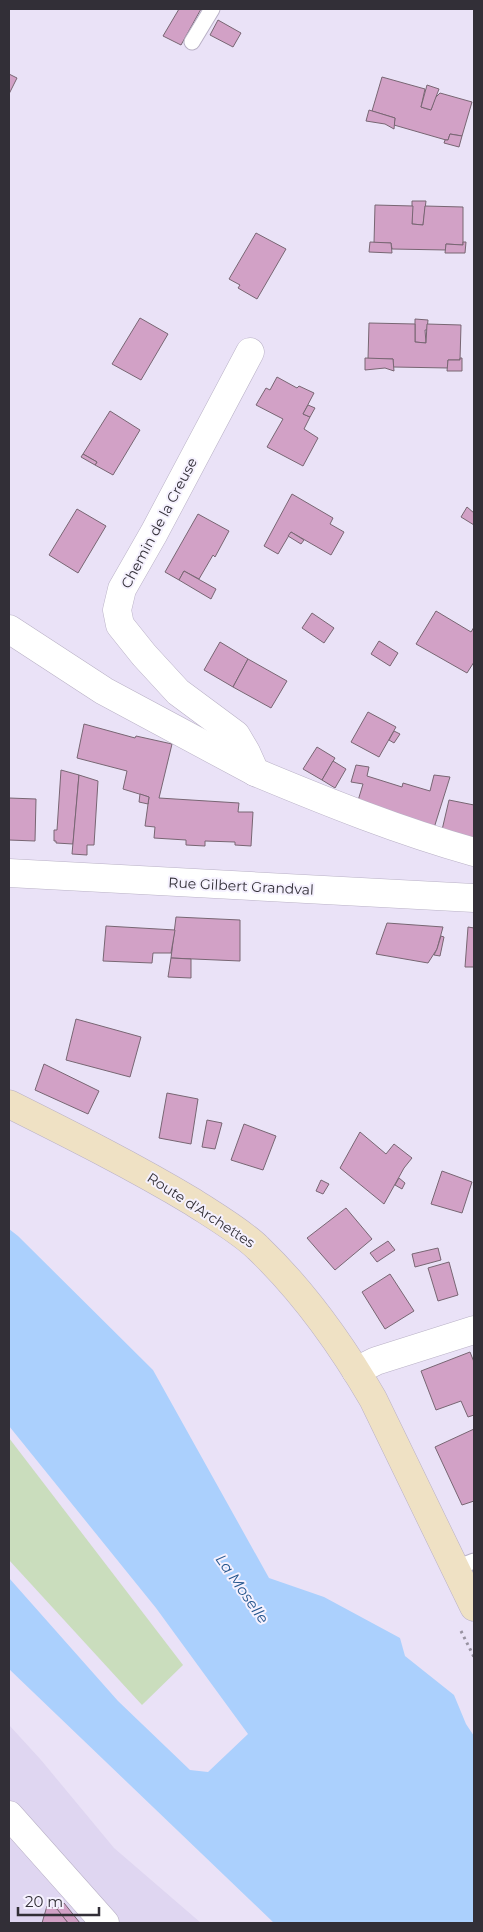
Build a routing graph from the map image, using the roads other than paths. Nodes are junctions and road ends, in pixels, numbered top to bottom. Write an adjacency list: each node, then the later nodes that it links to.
1 (212, 9): 2 (lane)
2 (192, 42)
3 (250, 352): 5 (street, Chemin de la Creuse)
4 (9, 628): 5 (street)
5 (255, 772): 6 (street)
6 (474, 852)
7 (9, 873): 8 (street, Rue Gilbert Grandval)
8 (474, 898)
9 (9, 1104): 11 (street, Route d'Archettes)
10 (474, 1330): 11 (street)
11 (356, 1370): 12 (street, Route d'Archettes)
12 (465, 1565): 13 (street, Route d'Archettes)
13 (474, 1607)
14 (9, 1815): 15 (street)
15 (105, 1923)

